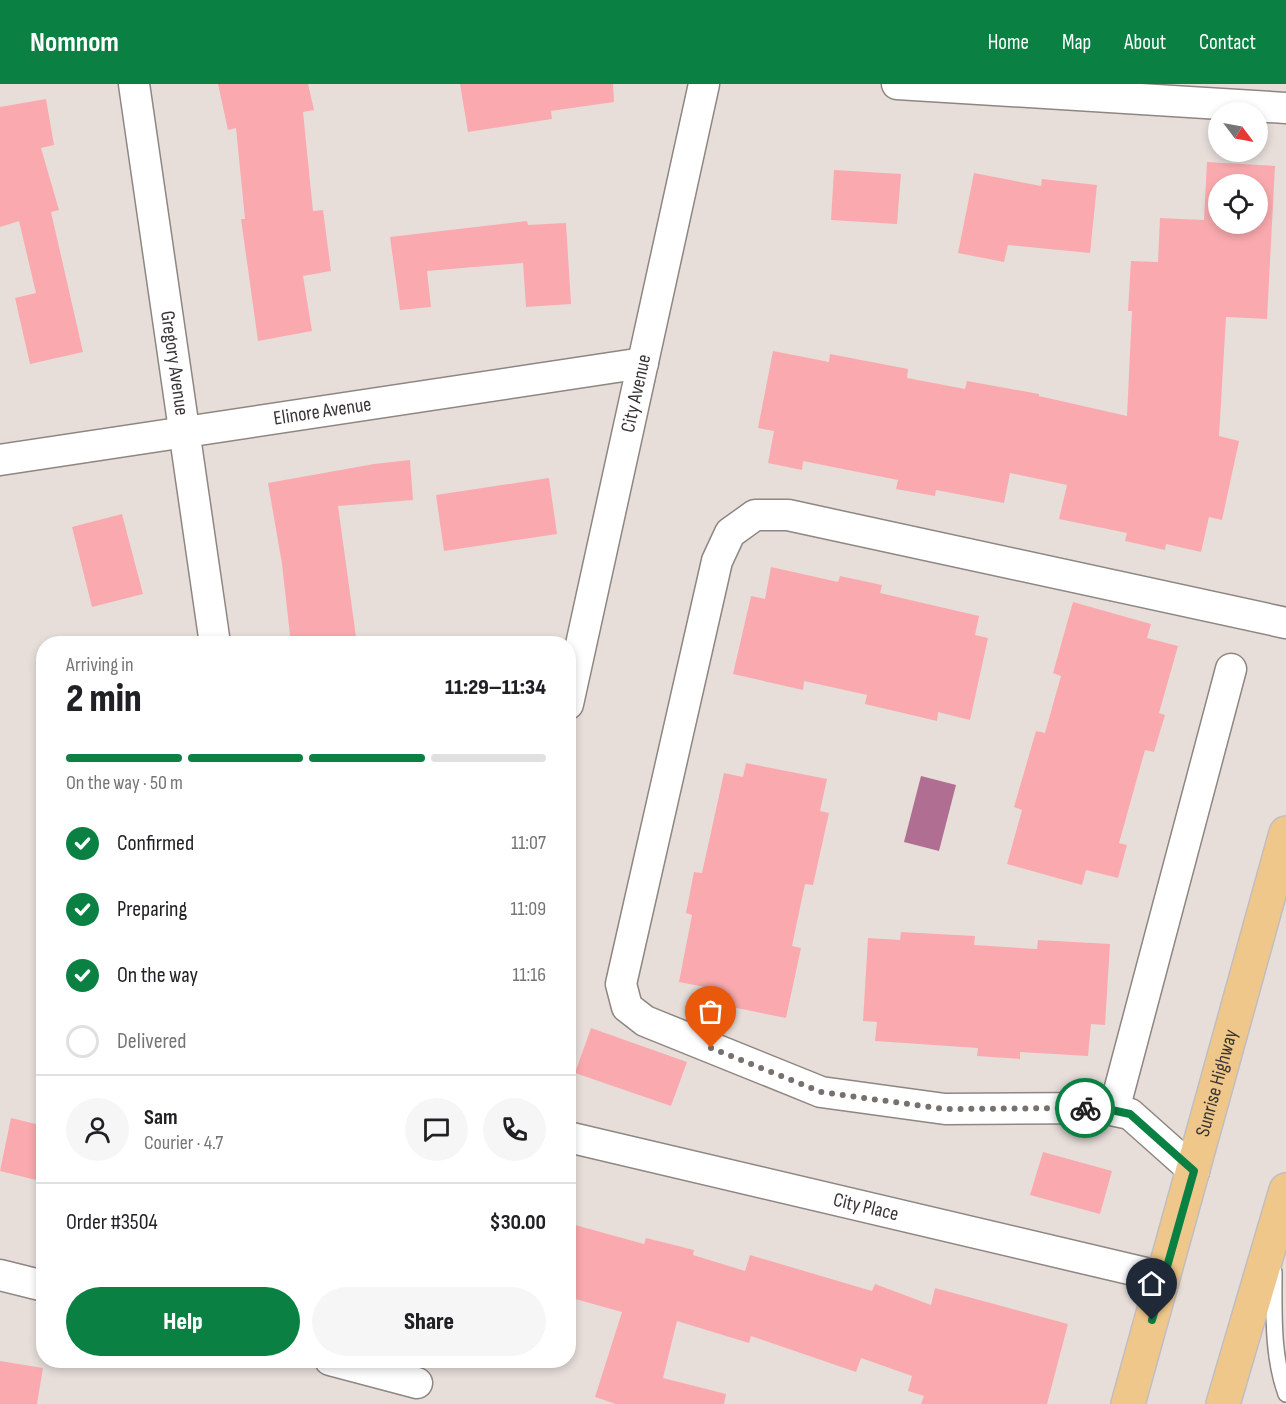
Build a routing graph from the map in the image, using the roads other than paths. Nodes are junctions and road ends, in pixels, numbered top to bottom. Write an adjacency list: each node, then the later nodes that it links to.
1 (134, 84): 6 (street, Gregory Avenue)
2 (704, 84): 5 (street, City Avenue)
3 (897, 84): 4 (street)
4 (1286, 108)
5 (643, 363): 6 (street, Elinore Avenue); 10 (street, City Avenue)
6 (185, 433): 7 (street, Elinore Avenue); 9 (street, Gregory Avenue)
7 (0, 460)
8 (1286, 623): 13 (street)
9 (214, 636)
10 (576, 668)
11 (1231, 669): 13 (street)
12 (1286, 832): 15 (highway, Sunrise Highway)
13 (1114, 1110): 15 (street)
14 (576, 1139): 19 (street, City Place)
15 (1194, 1171): 19 (highway, Sunrise Highway)
16 (1286, 1190): 17 (highway)
17 (1273, 1232): 23 (lane); 25 (highway)
18 (0, 1275): 20 (street)
19 (1163, 1277): 24 (highway, Sunrise Highway)
20 (36, 1284)
21 (362, 1368): 22 (street)
22 (417, 1382)
23 (1286, 1394)
24 (1128, 1404)
25 (1223, 1404)

